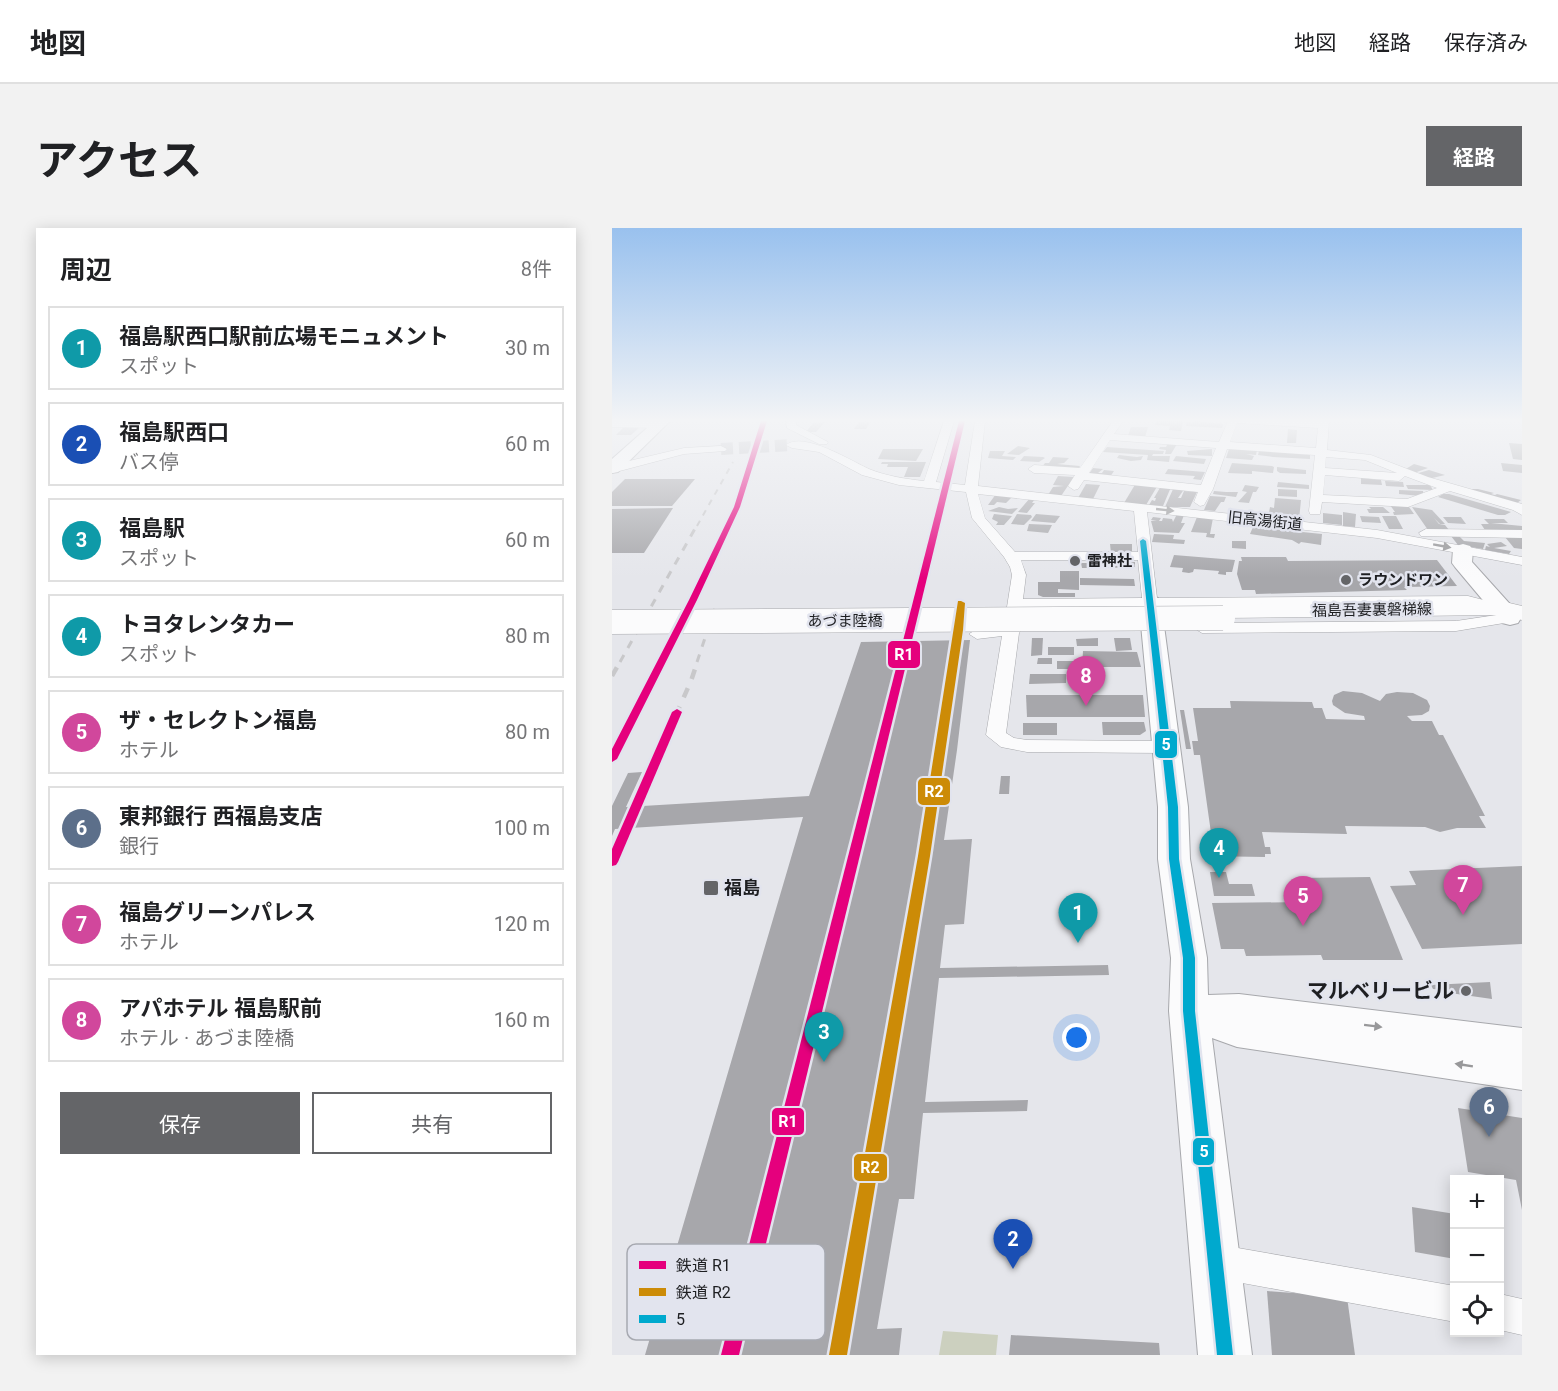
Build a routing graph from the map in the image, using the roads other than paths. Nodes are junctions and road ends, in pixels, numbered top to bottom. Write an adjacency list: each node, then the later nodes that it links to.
1 (871, 474): 12 (street, 旧高湯街道)
2 (891, 474): 12 (street)
3 (933, 474): 13 (street)
4 (973, 474): 15 (street)
5 (1078, 474): 6 (street)
6 (1082, 474): 16 (street); 18 (street)
7 (1213, 474): 16 (street)
8 (1319, 474): 17 (street)
9 (1352, 474): 11 (street)
10 (1410, 474): 14 (street)
11 (1407, 478)
12 (899, 482): 13 (street, 旧高湯街道)
13 (929, 485): 15 (street, 旧高湯街道)
14 (1448, 488): 17 (street); 20 (street)
15 (971, 489): 18 (street, 旧高湯街道); 26 (street)
16 (1207, 489): 21 (street)
17 (1316, 498): 22 (street)
18 (1065, 499): 19 (street, 旧高湯街道)
19 (1140, 507): 21 (street, 旧高湯街道, one-way to 21); 27 (street)
20 (1522, 511)
21 (1194, 513): 22 (street, 旧高湯街道)
22 (1313, 526): 23 (street, 旧高湯街道)
23 (1377, 534): 24 (street); 25 (street, 旧高湯街道, one-way to 25)
24 (1522, 534)
25 (1463, 550): 28 (street, 旧高湯街道); 33 (street)
26 (1012, 556): 27 (street); 29 (street)
27 (1145, 556): 31 (street)
28 (1522, 561)
29 (1015, 604): 31 (street); 35 (street)
30 (612, 614): 32 (main road, あづま陸橋)
31 (1151, 615): 33 (street); 33 (street); 35 (street); 37 (street)
32 (1222, 615): 33 (main road, 福島吾妻裏磐梯線); 34 (main road, あづま陸橋, bridge)
33 (1516, 616)
34 (612, 622)
35 (1012, 629): 36 (street); 37 (street)
36 (977, 634)
37 (1166, 747): 38 (street)
38 (1189, 1011): 39 (street, one-way to 39); 40 (street, one-way to 38); 41 (street)
39 (1522, 1044)
40 (1522, 1073)
41 (1215, 1261): 42 (street); 45 (street)
42 (1450, 1303)
43 (1504, 1313): 44 (street)
44 (1522, 1317)
45 (1225, 1355)

